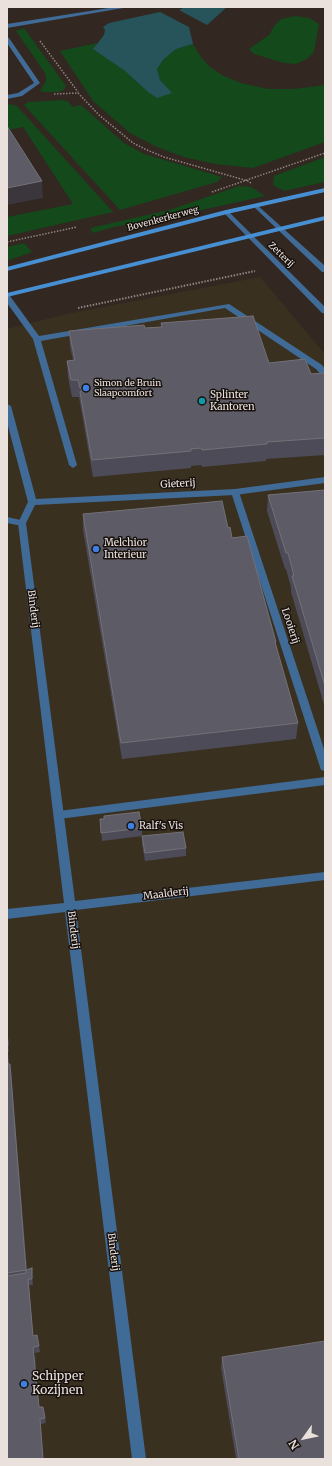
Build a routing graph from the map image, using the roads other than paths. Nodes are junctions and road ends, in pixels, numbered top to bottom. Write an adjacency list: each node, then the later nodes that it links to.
1 (126, 7): 2 (street)
2 (7, 26)
3 (7, 39): 4 (street)
4 (7, 97)
5 (325, 190): 6 (main road, Bovenkerkerweg)
6 (256, 206): 7 (main road, Bovenkerkerweg); 9 (street, Zetterij)
7 (226, 212): 10 (street, Zetterij); 11 (main road, Bovenkerkerweg)
8 (325, 218): 9 (main road)
9 (282, 229): 10 (main road); 12 (street, Zetterij)
10 (249, 236): 13 (main road); 15 (street, Zetterij)
11 (7, 270)
12 (325, 270)
13 (7, 295)
14 (7, 298): 16 (street)
15 (325, 311)
16 (37, 339): 17 (street); 19 (street)
17 (325, 374)
18 (7, 406): 22 (street)
19 (73, 465)
20 (325, 480): 21 (street, Gieterij)
21 (235, 492): 22 (street, Gieterij); 25 (street, Looierij)
22 (32, 502): 24 (street)
23 (7, 520): 24 (street)
24 (22, 523): 27 (street, Binderij)
25 (325, 767)
26 (325, 781): 27 (street)
27 (58, 815): 29 (street, Binderij)
28 (325, 876): 29 (street, Maalderij)
29 (70, 905): 30 (street, Maalderij); 31 (street, Binderij)
30 (7, 914)
31 (139, 1459)

